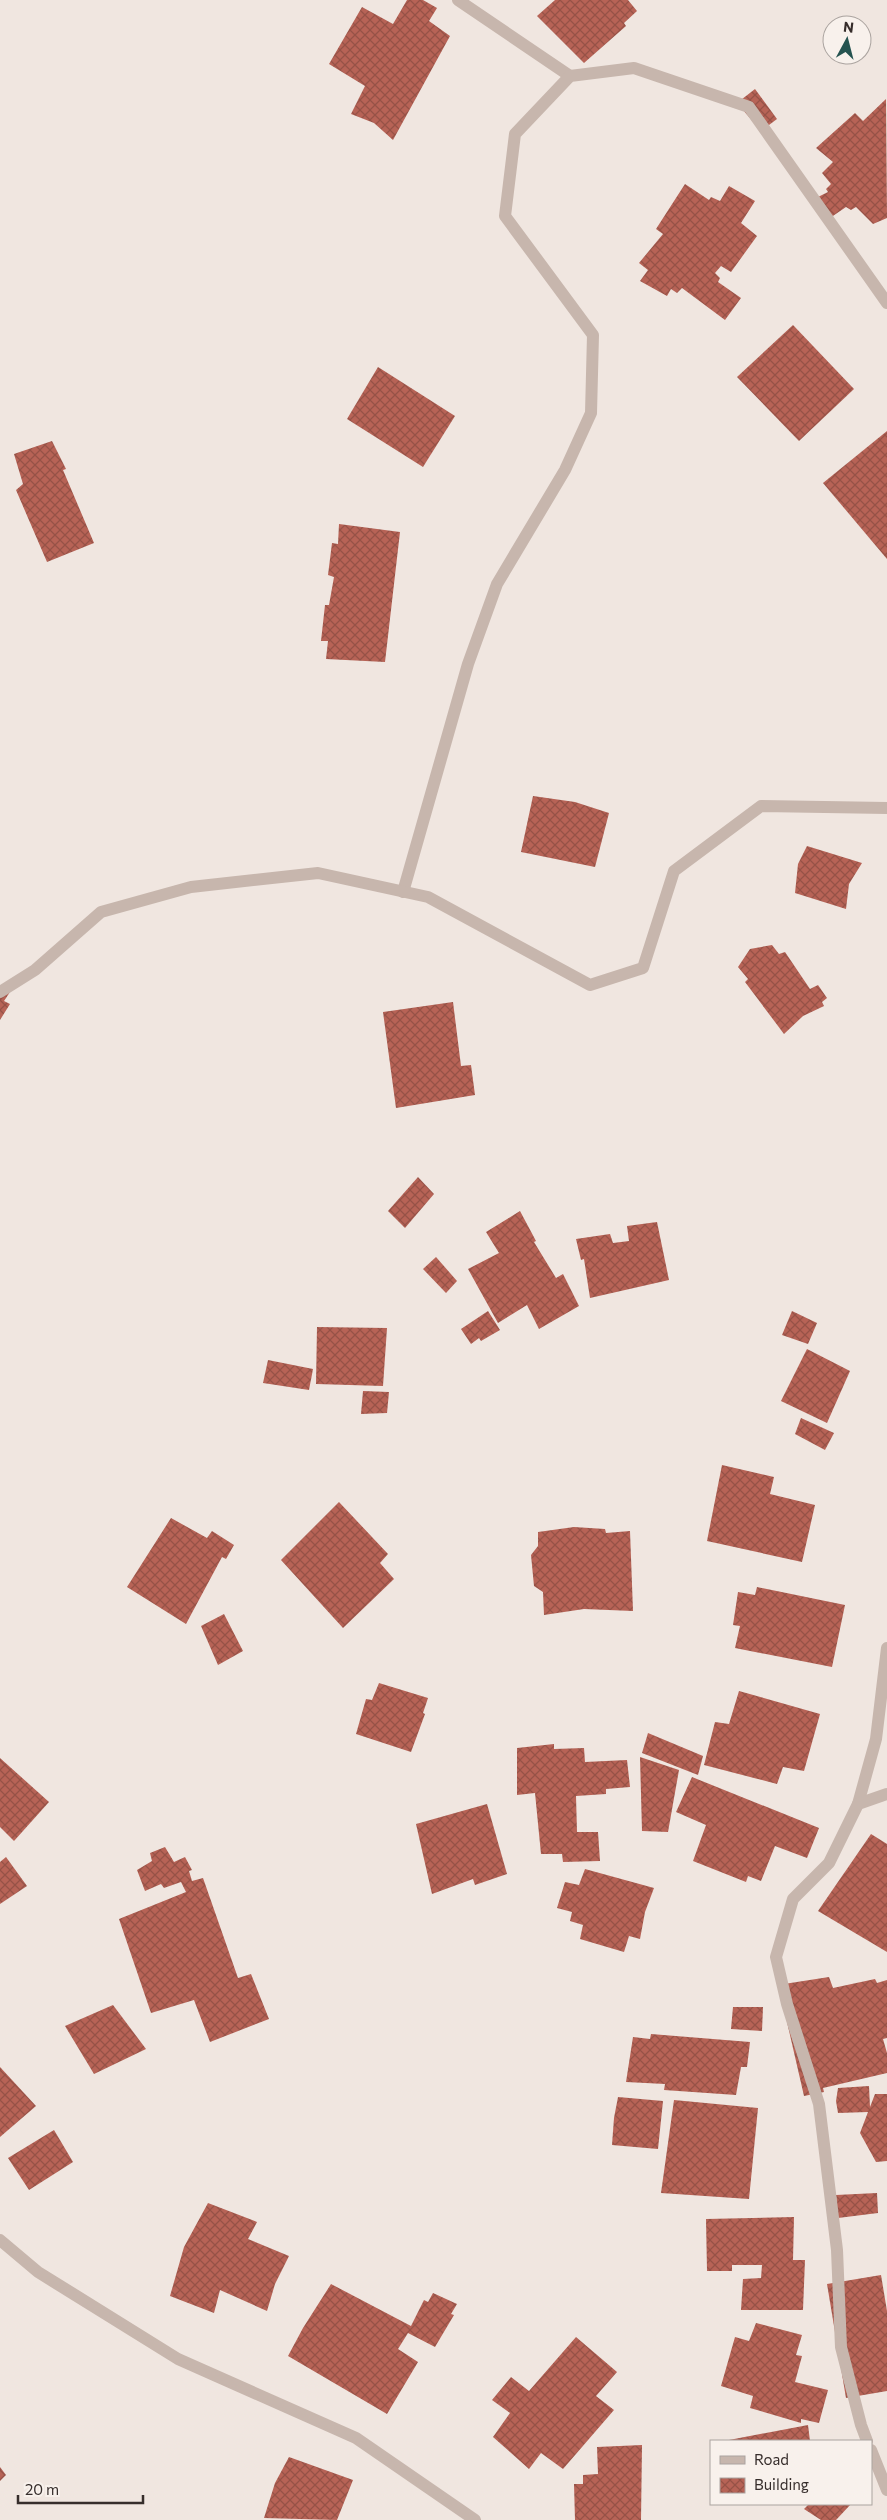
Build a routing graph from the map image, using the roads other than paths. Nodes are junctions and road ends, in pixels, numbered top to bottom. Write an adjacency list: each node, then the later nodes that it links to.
1 (458, 0): 2 (street)
2 (570, 76): 3 (street); 5 (street)
3 (887, 303)
4 (887, 808): 5 (street)
5 (403, 892): 6 (street)
6 (0, 992)
7 (887, 1648): 9 (street)
8 (887, 1794): 9 (street)
9 (858, 1804): 11 (street)
10 (0, 2240): 14 (street)
11 (867, 2440)
12 (872, 2452): 13 (street)
13 (887, 2490)
14 (475, 2520)

